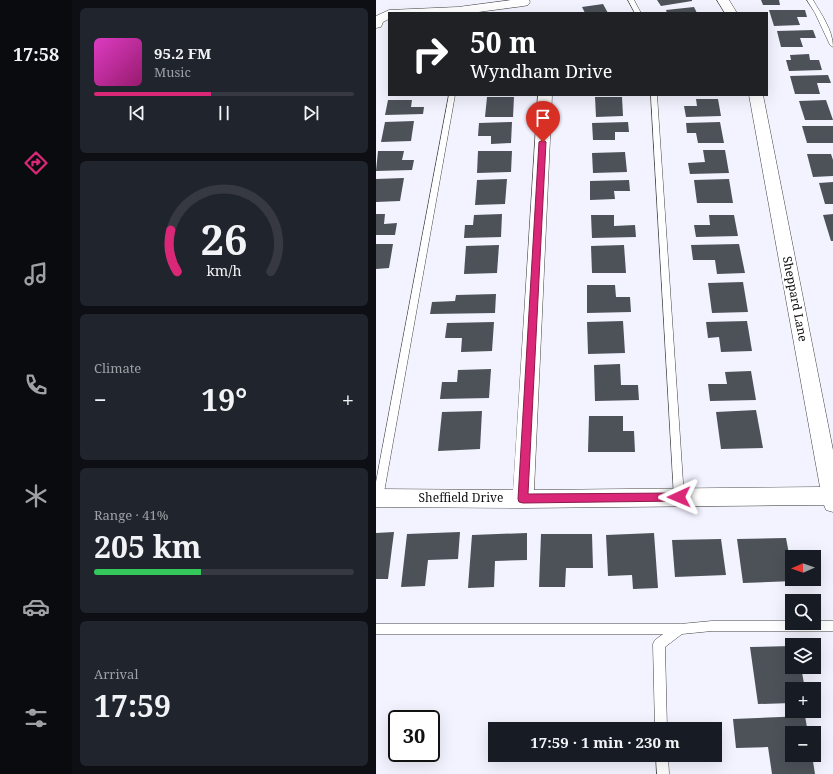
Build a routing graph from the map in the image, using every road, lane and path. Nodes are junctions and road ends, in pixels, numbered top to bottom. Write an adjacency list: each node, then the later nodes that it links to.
1 (631, 0): 7 (lane)
2 (723, 0): 8 (street)
3 (810, 0): 11 (lane)
4 (523, 1): 5 (street); 6 (street)
5 (467, 12)
6 (530, 12)
7 (637, 12)
8 (730, 12)
9 (388, 15): 10 (street)
10 (376, 24)
11 (833, 45)
12 (452, 96): 17 (lane)
13 (545, 96): 19 (street)
14 (654, 96): 16 (lane)
15 (756, 96): 18 (street, Sheppard Lane)
16 (679, 497): 18 (street, Sheffield Drive); 19 (street, Sheffield Drive)
17 (377, 498): 19 (street, Sheffield Drive)
18 (833, 498)
19 (523, 499)
20 (833, 626): 22 (lane)
21 (376, 629): 22 (lane)
22 (680, 629): 23 (lane)
23 (661, 722)
24 (662, 762): 25 (lane)
25 (663, 774)

